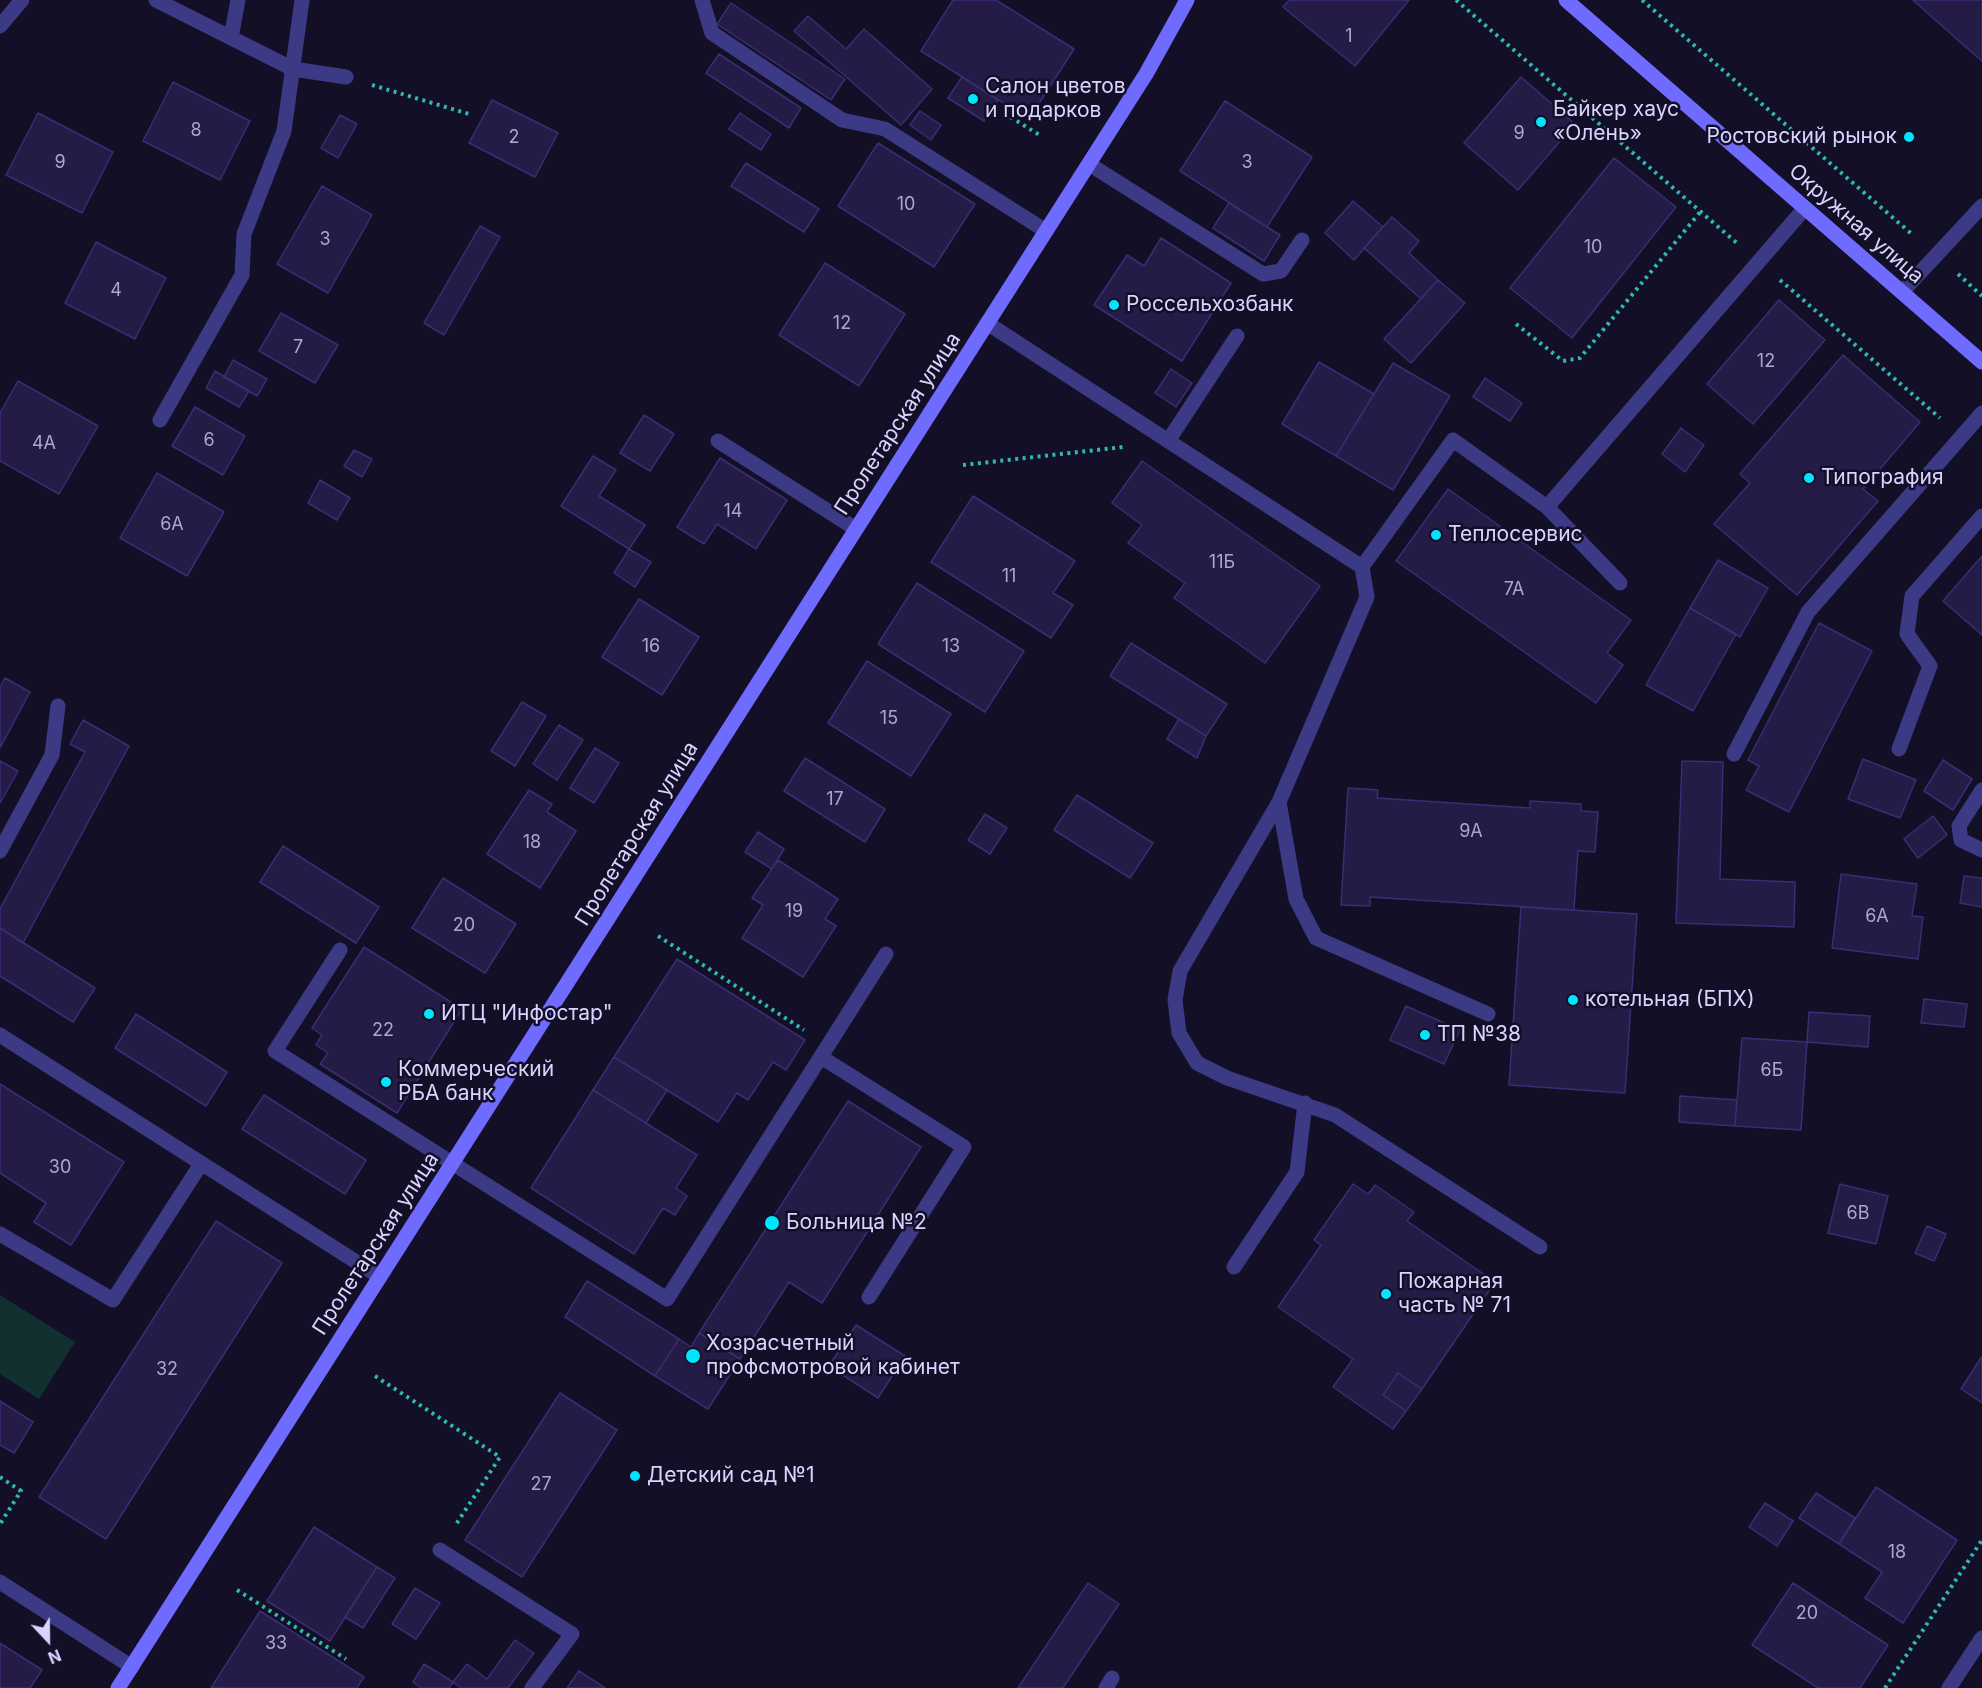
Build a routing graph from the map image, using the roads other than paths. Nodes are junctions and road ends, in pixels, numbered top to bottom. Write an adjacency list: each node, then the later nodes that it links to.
1 (22, 0): 8 (street)
2 (156, 0): 9 (street)
3 (238, 0): 9 (street)
4 (302, 0): 10 (street)
5 (702, 0): 15 (street)
6 (1188, 0): 12 (main road, Пролетарская улица)
7 (1566, 0): 14 (main road, Окружная улица)
8 (0, 26)
9 (231, 38): 10 (street)
10 (293, 69): 11 (street); 22 (street)
11 (346, 77)
12 (1089, 164): 15 (main road, Пролетарская улица); 16 (street)
13 (1982, 206): 17 (street)
14 (1805, 208): 17 (main road, Окружная улица); 25 (street)
15 (1046, 231): 18 (main road, Пролетарская улица)
16 (1302, 240)
17 (1902, 292): 20 (main road, Окружная улица)
18 (987, 323): 24 (street); 27 (main road, Пролетарская улица)
19 (1237, 336): 24 (street)
20 (1982, 362)
21 (1982, 413): 32 (street)
22 (160, 420)
23 (718, 441): 27 (street)
24 (1168, 441): 28 (street)
25 (1547, 507): 28 (street); 29 (street)
26 (1982, 516): 31 (street)
27 (856, 529): 44 (main road, Пролетарская улица)
28 (1362, 567): 34 (street)
29 (1620, 583)
30 (58, 706): 36 (street)
31 (1899, 749)
32 (1734, 754)
33 (1982, 790): 35 (street)
34 (1279, 802): 39 (street); 42 (street)
35 (1982, 850)
36 (0, 851)
37 (340, 950): 44 (street)
38 (886, 954): 41 (street)
39 (1488, 1014)
40 (0, 1035): 43 (street)
41 (824, 1051): 44 (street); 49 (street)
42 (1305, 1103): 46 (street); 47 (street)
43 (201, 1164): 45 (street); 48 (street)
44 (453, 1164): 48 (main road, Пролетарская улица)
45 (0, 1234)
46 (1540, 1247)
47 (1234, 1267)
48 (380, 1277): 53 (main road, Пролетарская улица)
49 (869, 1297)
50 (440, 1550): 55 (street)
51 (0, 1582): 53 (street)
52 (1982, 1638): 56 (street)
53 (132, 1667): 54 (main road, Пролетарская улица)
54 (118, 1688)
55 (532, 1688)
56 (1949, 1688)

